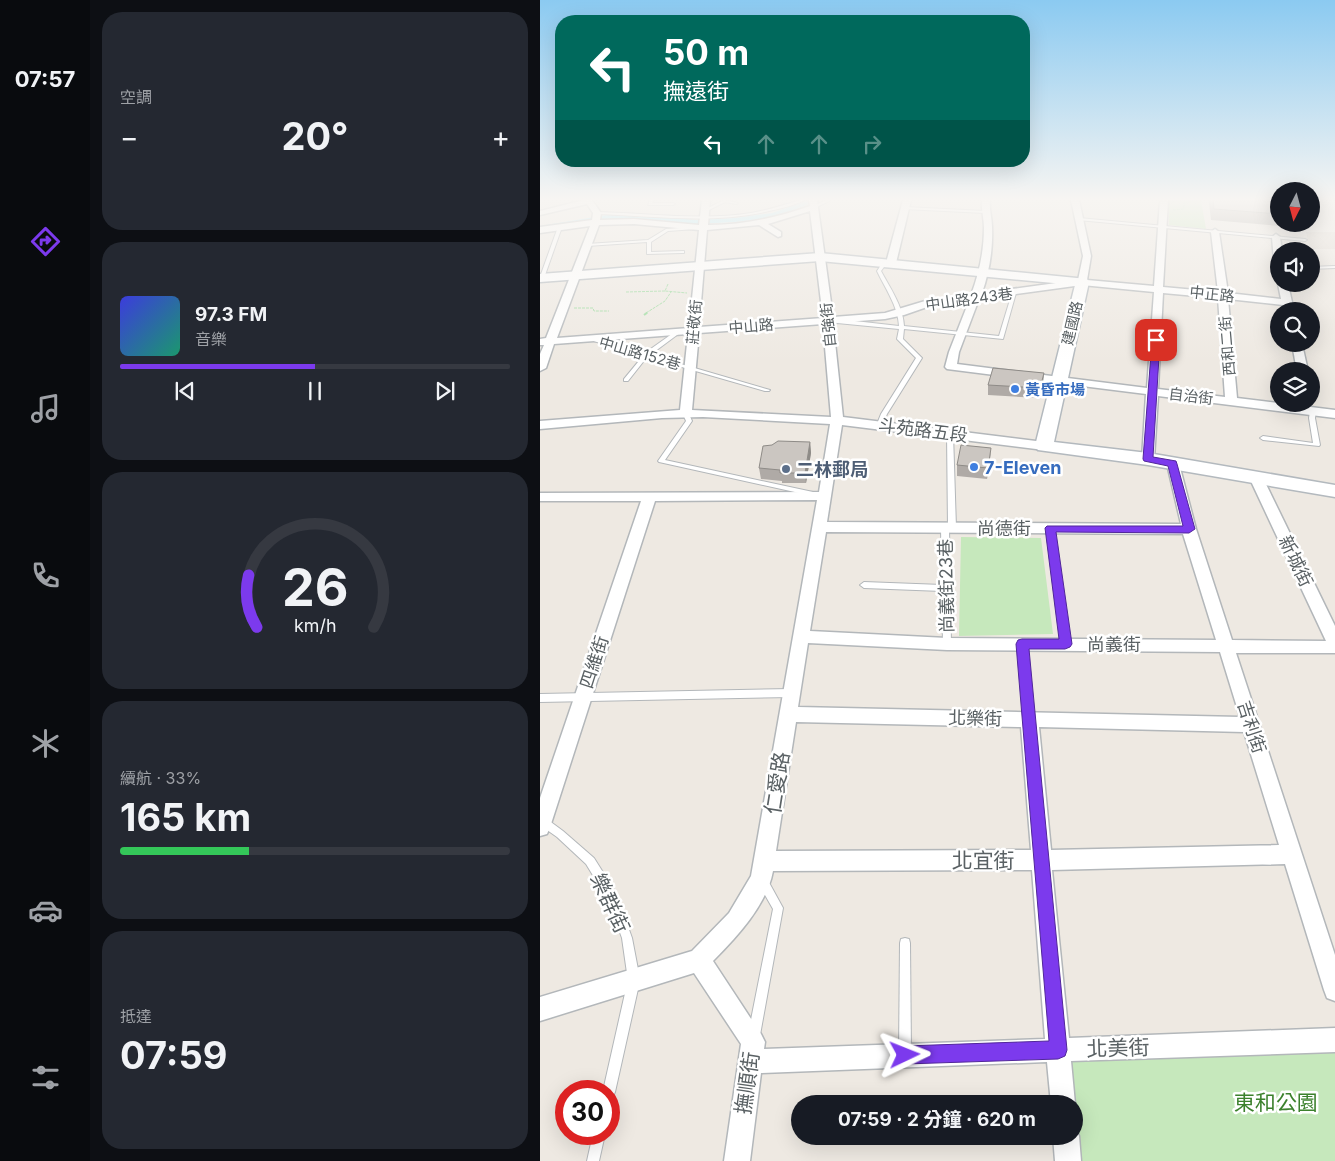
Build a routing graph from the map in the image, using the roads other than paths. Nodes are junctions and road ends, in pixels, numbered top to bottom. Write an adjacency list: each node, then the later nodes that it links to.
1 (550, 254): 16 (lane)
2 (583, 254): 15 (street)
3 (700, 254): 11 (street, 莊敬街)
4 (891, 254): 10 (street)
5 (985, 254): 14 (street, 自治街)
6 (1087, 254): 17 (street, 建國路)
7 (1161, 254): 18 (street)
8 (1218, 254): 20 (street, 西和二街)
9 (820, 257): 10 (main road, 中正路); 11 (main road, 中正路); 24 (street, 自強街)
10 (888, 263): 14 (main road, 中正路); 23 (lane)
11 (699, 266): 15 (main road, 中正路); 26 (street, 莊敬街)
12 (1335, 267): 13 (lane)
13 (1320, 268)
14 (983, 272): 17 (main road, 中正路); 21 (street, 自治街)
15 (575, 275): 16 (main road, 中正路); 30 (street)
16 (541, 278)
17 (1082, 282): 18 (street, 中正路); 19 (street, 中山路243巷); 35 (main road, 建國路)
18 (1159, 288): 20 (street, 中正路); 37 (street)
19 (1014, 292): 21 (street, 中山路243巷); 28 (lane, 中山路)
20 (1223, 295): 22 (street, 中正路); 38 (street, 西和二街)
21 (975, 298): 23 (street, 中山路243巷); 28 (street, 自治街)
22 (1270, 304)
23 (900, 313): 24 (street, 中山路243巷); 25 (lane)
24 (828, 320): 25 (lane, 中山路); 26 (street, 中山路); 44 (street, 自強街)
25 (903, 328): 28 (lane, 中山路); 45 (lane)
26 (693, 330): 27 (street, 中山路); 33 (street, 莊敬街)
27 (678, 332): 29 (street, 中山路); 31 (lane)
28 (961, 334): 35 (street, 自治街)
29 (590, 338): 30 (street, 中山路); 31 (lane, 中山路152巷)
30 (544, 342): 32 (street)
31 (647, 356): 33 (lane, 中山路152巷); 34 (lane)
32 (540, 368)
33 (690, 368): 36 (lane, 中山路152巷); 42 (street, 莊敬街)
34 (626, 380)
35 (1058, 381): 37 (street, 自治街); 49 (main road, 建國路)
36 (767, 390)
37 (1153, 391): 38 (street, 自治街); 50 (street)
38 (1231, 401): 39 (street, 自治街)
39 (1270, 404)
40 (1320, 409): 43 (street, 自治街)
41 (1312, 412): 48 (lane)
42 (686, 414): 44 (street, 斗苑路五段); 46 (street, 斗苑路五段); 54 (lane)
43 (1335, 414)
44 (837, 421): 45 (street, 斗苑路五段); 54 (street, 仁愛路)
45 (880, 424): 47 (street, 斗苑路五段)
46 (540, 425)
47 (950, 433): 49 (street, 斗苑路五段); 58 (lane, 尚義街23巷)
48 (1263, 438)
49 (1044, 446): 50 (main road, 斗苑路五段)
50 (1148, 459): 51 (main road, 斗苑路五段)
51 (1172, 464): 52 (main road, 斗苑路五段); 60 (street, 吉利街)
52 (1256, 479): 53 (main road, 斗苑路五段); 64 (street, 新城街)
53 (1335, 491)
54 (825, 496): 56 (street); 57 (street, 仁愛路)
55 (540, 497): 56 (street)
56 (649, 498): 71 (street, 四維街)
57 (819, 527): 58 (street, 尚德街); 63 (street, 仁愛路)
58 (949, 528): 59 (street, 尚德街); 62 (lane, 尚義街23巷)
59 (1050, 528): 60 (street, 尚德街); 67 (lane)
60 (1189, 529): 68 (street, 吉利街)
61 (864, 586): 62 (lane)
62 (946, 588): 65 (lane, 尚義街23巷)
63 (802, 637): 65 (street, 尚義街); 70 (street, 仁愛路)
64 (1335, 643)
65 (947, 644): 66 (street, 尚義街)
66 (1022, 644): 67 (street, 尚義街); 74 (lane)
67 (1065, 644): 68 (street, 尚義街)
68 (1226, 645): 69 (street, 尚義街); 75 (street, 吉利街)
69 (1335, 647)
70 (792, 693): 71 (lane); 73 (street, 仁愛路)
71 (583, 697): 72 (lane); 76 (street, 四維街)
72 (540, 698)
73 (788, 714): 74 (street, 北樂街); 79 (street, 仁愛路)
74 (1029, 720): 75 (street, 北樂街); 78 (street)
75 (1251, 725): 77 (street, 吉利街)
76 (541, 823): 82 (lane, 樂群街)
77 (1292, 854): 78 (street, 北宜街); 83 (street, 吉利街)
78 (1042, 860): 79 (street, 北宜街); 86 (street)
79 (762, 870): 81 (street, 仁愛路); 87 (lane)
80 (905, 943): 88 (lane)
81 (699, 960): 82 (street, 仁愛路); 87 (street, 撫順街)
82 (634, 980): 84 (street, 仁愛路); 89 (lane)
83 (1335, 990)
84 (540, 1009)
85 (1335, 1040): 86 (street, 北美街)
86 (1058, 1050): 88 (street, 北美街); 90 (street)
87 (752, 1051): 88 (street, 北美街); 94 (street, 撫順街)
88 (905, 1055)
89 (612, 1080)
90 (1062, 1095)
91 (597, 1145): 93 (lane)
92 (1067, 1145): 95 (street)
93 (593, 1161)
94 (737, 1161)
95 (1068, 1161)

